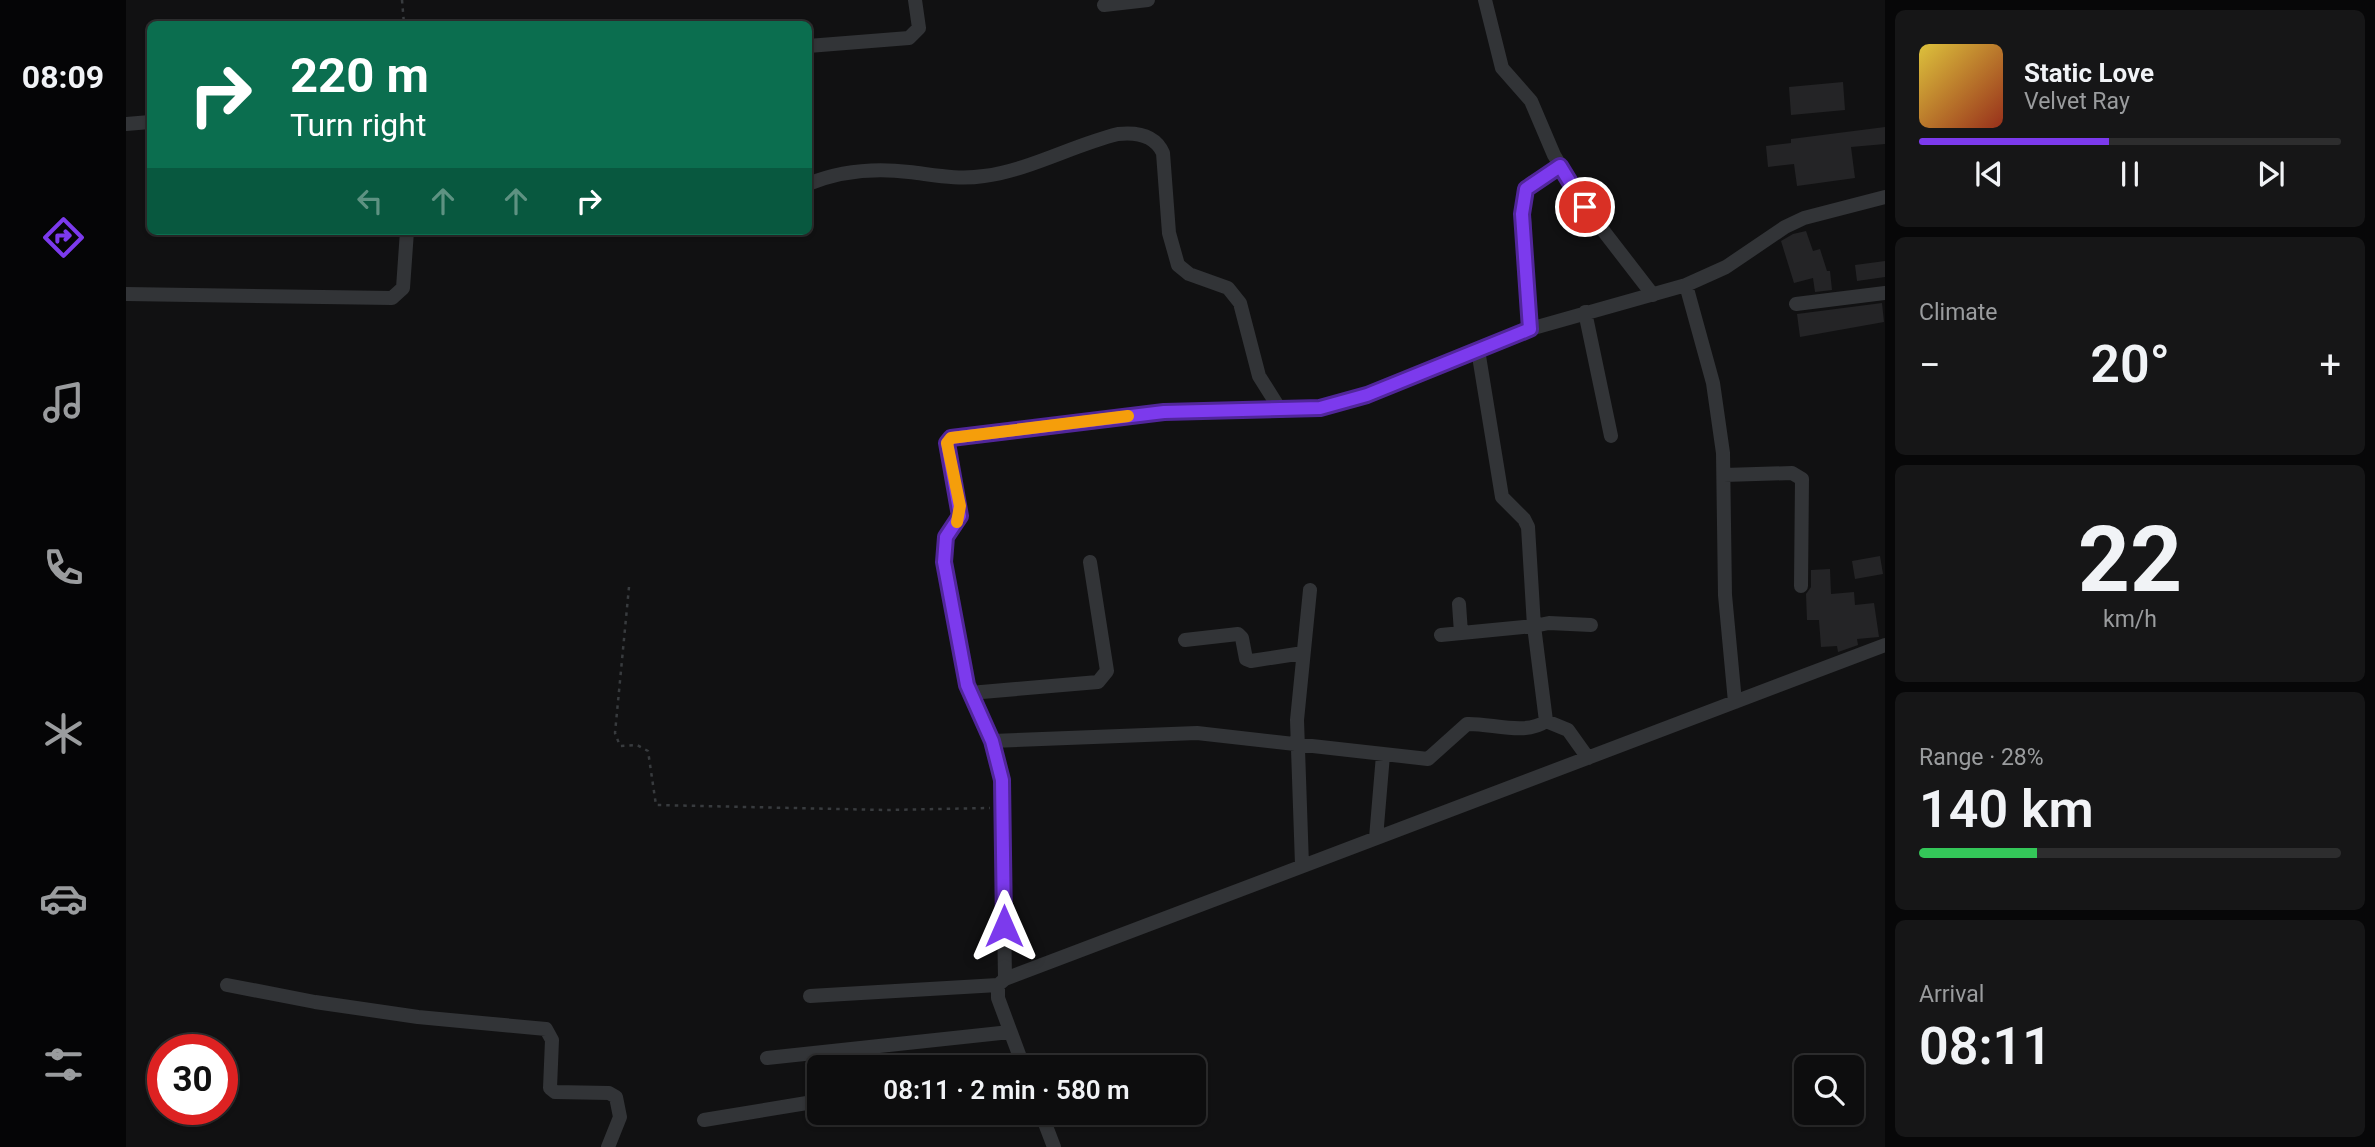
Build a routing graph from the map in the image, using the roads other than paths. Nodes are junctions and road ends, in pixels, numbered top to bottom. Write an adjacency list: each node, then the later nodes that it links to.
1 (915, 0): 5 (street)
2 (1148, 0): 4 (street)
3 (1485, 0): 8 (street)
4 (1104, 5)
5 (812, 46)
6 (147, 122): 7 (street)
7 (126, 124)
8 (1560, 166): 15 (street); 18 (street)
9 (812, 183): 20 (street)
10 (1885, 197): 12 (street)
11 (407, 235): 14 (street)
12 (1686, 285): 15 (street); 22 (street)
13 (1885, 293): 16 (street)
14 (126, 294)
15 (1653, 295): 17 (street)
16 (1796, 304)
17 (1585, 312): 18 (street); 21 (street)
18 (1530, 329): 19 (street)
19 (1478, 350): 20 (street); 28 (street)
20 (1281, 411): 34 (street)
21 (1611, 436)
22 (1724, 475): 24 (street); 35 (street)
23 (1090, 562): 34 (street)
24 (1801, 586)
25 (1310, 590): 33 (street)
26 (1459, 604): 29 (street)
27 (1591, 625): 28 (street)
28 (1534, 626): 29 (street); 36 (street)
29 (1461, 633): 30 (street)
30 (1441, 635)
31 (1185, 640): 33 (street)
32 (1885, 645): 35 (street)
33 (1303, 653): 38 (street)
34 (970, 693): 37 (street)
35 (1735, 702): 40 (street)
36 (1546, 720): 39 (street); 40 (street)
37 (992, 741): 38 (street); 43 (street)
38 (1298, 743): 39 (street); 42 (street)
39 (1382, 755): 41 (street)
40 (1588, 758): 41 (street)
41 (1376, 838): 42 (street)
42 (1302, 865): 43 (street)
43 (1002, 982): 45 (street); 46 (street)
44 (227, 985): 52 (street)
45 (810, 996)
46 (1010, 1032): 47 (street); 48 (street)
47 (1019, 1055)
48 (767, 1058)
49 (807, 1103): 50 (street)
50 (704, 1120)
51 (1046, 1125): 53 (street)
52 (608, 1147)
53 (1054, 1147)

